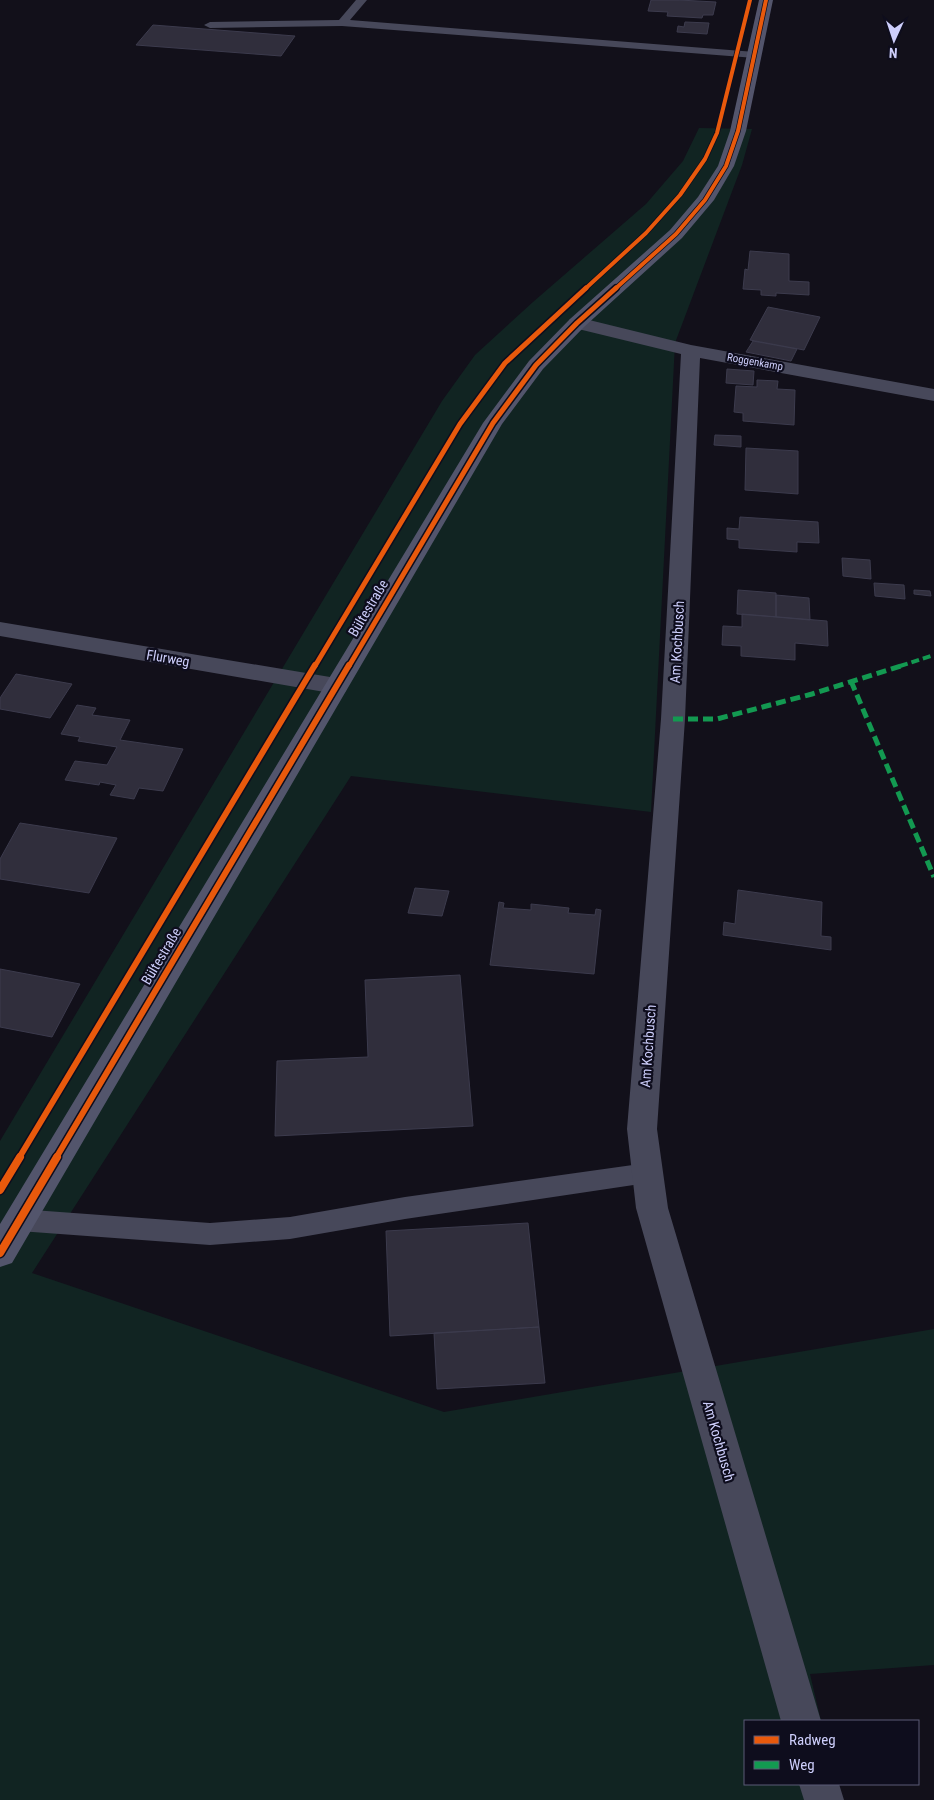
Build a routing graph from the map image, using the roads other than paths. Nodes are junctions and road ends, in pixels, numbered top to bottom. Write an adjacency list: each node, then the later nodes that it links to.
1 (362, 0): 3 (lane)
2 (766, 0): 5 (street, Bültestraße)
3 (342, 23): 4 (lane); 5 (lane)
4 (210, 25)
5 (755, 55): 6 (street, Bültestraße)
6 (577, 323): 7 (street, Roggenkamp); 10 (street, Bültestraße)
7 (691, 351): 8 (street, Roggenkamp); 11 (street, Am Kochbusch)
8 (934, 395)
9 (0, 629): 10 (street, Flurweg)
10 (336, 686): 12 (street, Bültestraße)
11 (647, 1173): 12 (lane); 14 (street, Am Kochbusch)
12 (19, 1220): 13 (street, Bültestraße)
13 (0, 1253)
14 (801, 1720)
15 (819, 1785): 16 (street)
16 (824, 1800)

